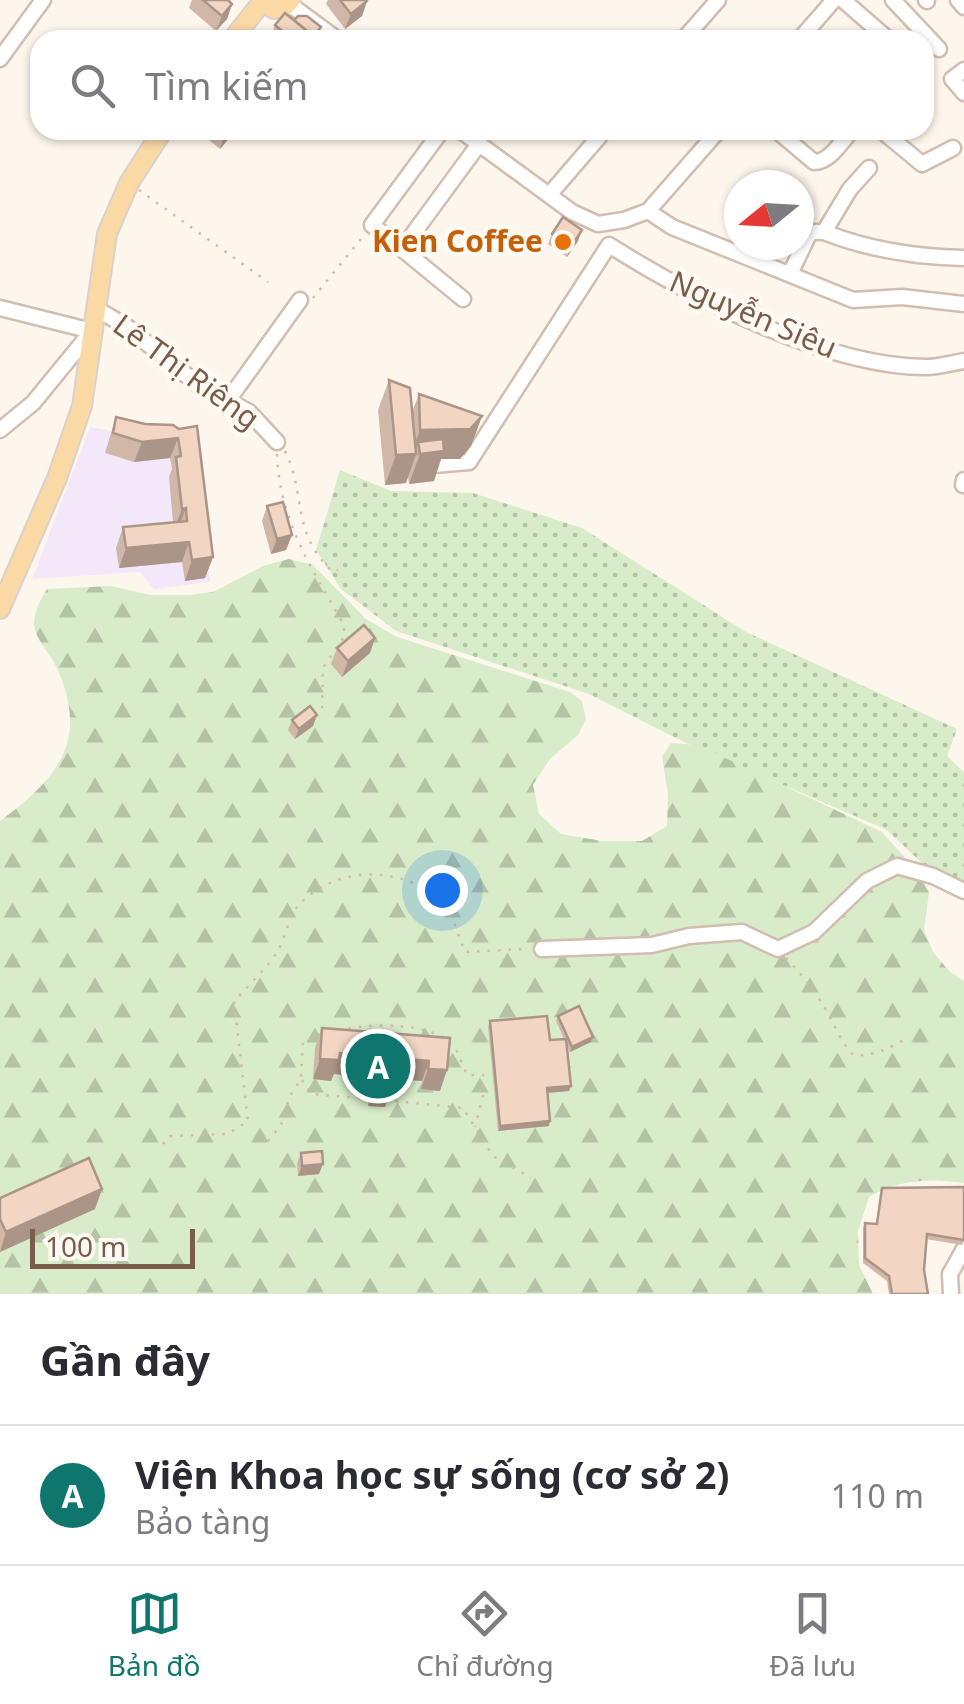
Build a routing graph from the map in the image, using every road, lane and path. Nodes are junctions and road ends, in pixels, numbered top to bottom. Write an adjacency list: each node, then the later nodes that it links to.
1 (43, 0): 18 (street)
2 (716, 0): 12 (street)
3 (834, 0): 13 (street)
4 (843, 0): 14 (street)
5 (893, 0): 15 (street)
6 (958, 0): 9 (street)
7 (262, 1): 8 (main road); 10 (main road)
8 (289, 2): 11 (street)
9 (964, 7)
10 (240, 30)
11 (325, 30)
12 (691, 30)
13 (807, 30)
14 (878, 30)
15 (921, 30)
16 (934, 44): 17 (street)
17 (939, 49)
18 (0, 59)
19 (964, 70): 20 (street)
20 (964, 93)
21 (156, 140): 32 (main road)
22 (435, 140): 36 (street)
23 (474, 140): 29 (street)
24 (596, 140): 33 (street)
25 (710, 140): 34 (street)
26 (788, 140): 27 (street)
27 (843, 140)
28 (893, 140): 30 (street)
29 (479, 144): 33 (street); 39 (street)
30 (953, 148)
31 (869, 168): 37 (street)
32 (128, 182): 42 (path); 47 (main road)
33 (548, 195): 35 (street)
34 (648, 211): 35 (street); 41 (street)
35 (598, 224): 38 (street)
36 (372, 225): 39 (street); 43 (path)
37 (824, 232): 40 (street); 41 (street)
38 (608, 245): 49 (street, Nguyễn Siêu); 53 (street)
39 (402, 249): 44 (street)
40 (964, 258)
41 (790, 274): 45 (street)
42 (268, 282)
43 (300, 300): 50 (street)
44 (463, 300)
45 (964, 304)
46 (0, 308): 48 (street)
47 (97, 310): 48 (main road); 50 (street, Lê Thị Riêng)
48 (92, 331): 51 (street); 57 (main road)
49 (964, 361)
50 (230, 399): 52 (street, Lê Thị Riêng)
51 (0, 430)
52 (277, 442): 54 (path); 55 (path, Lê Thị Riêng)
53 (406, 467)
54 (305, 534): 55 (path); 56 (path)
55 (295, 540): 58 (path, Lê Thị Riêng)
56 (338, 570)
57 (0, 609)
58 (322, 713)
59 (964, 891): 61 (street)
60 (542, 949): 61 (street); 66 (path)
61 (778, 949): 62 (path)
62 (909, 1038)
63 (301, 1079): 64 (path); 64 (path); 65 (path)
64 (475, 1127): 67 (path)
65 (268, 1141)
66 (163, 1144)
67 (531, 1178)
68 (964, 1249): 69 (street)
69 (952, 1294)

